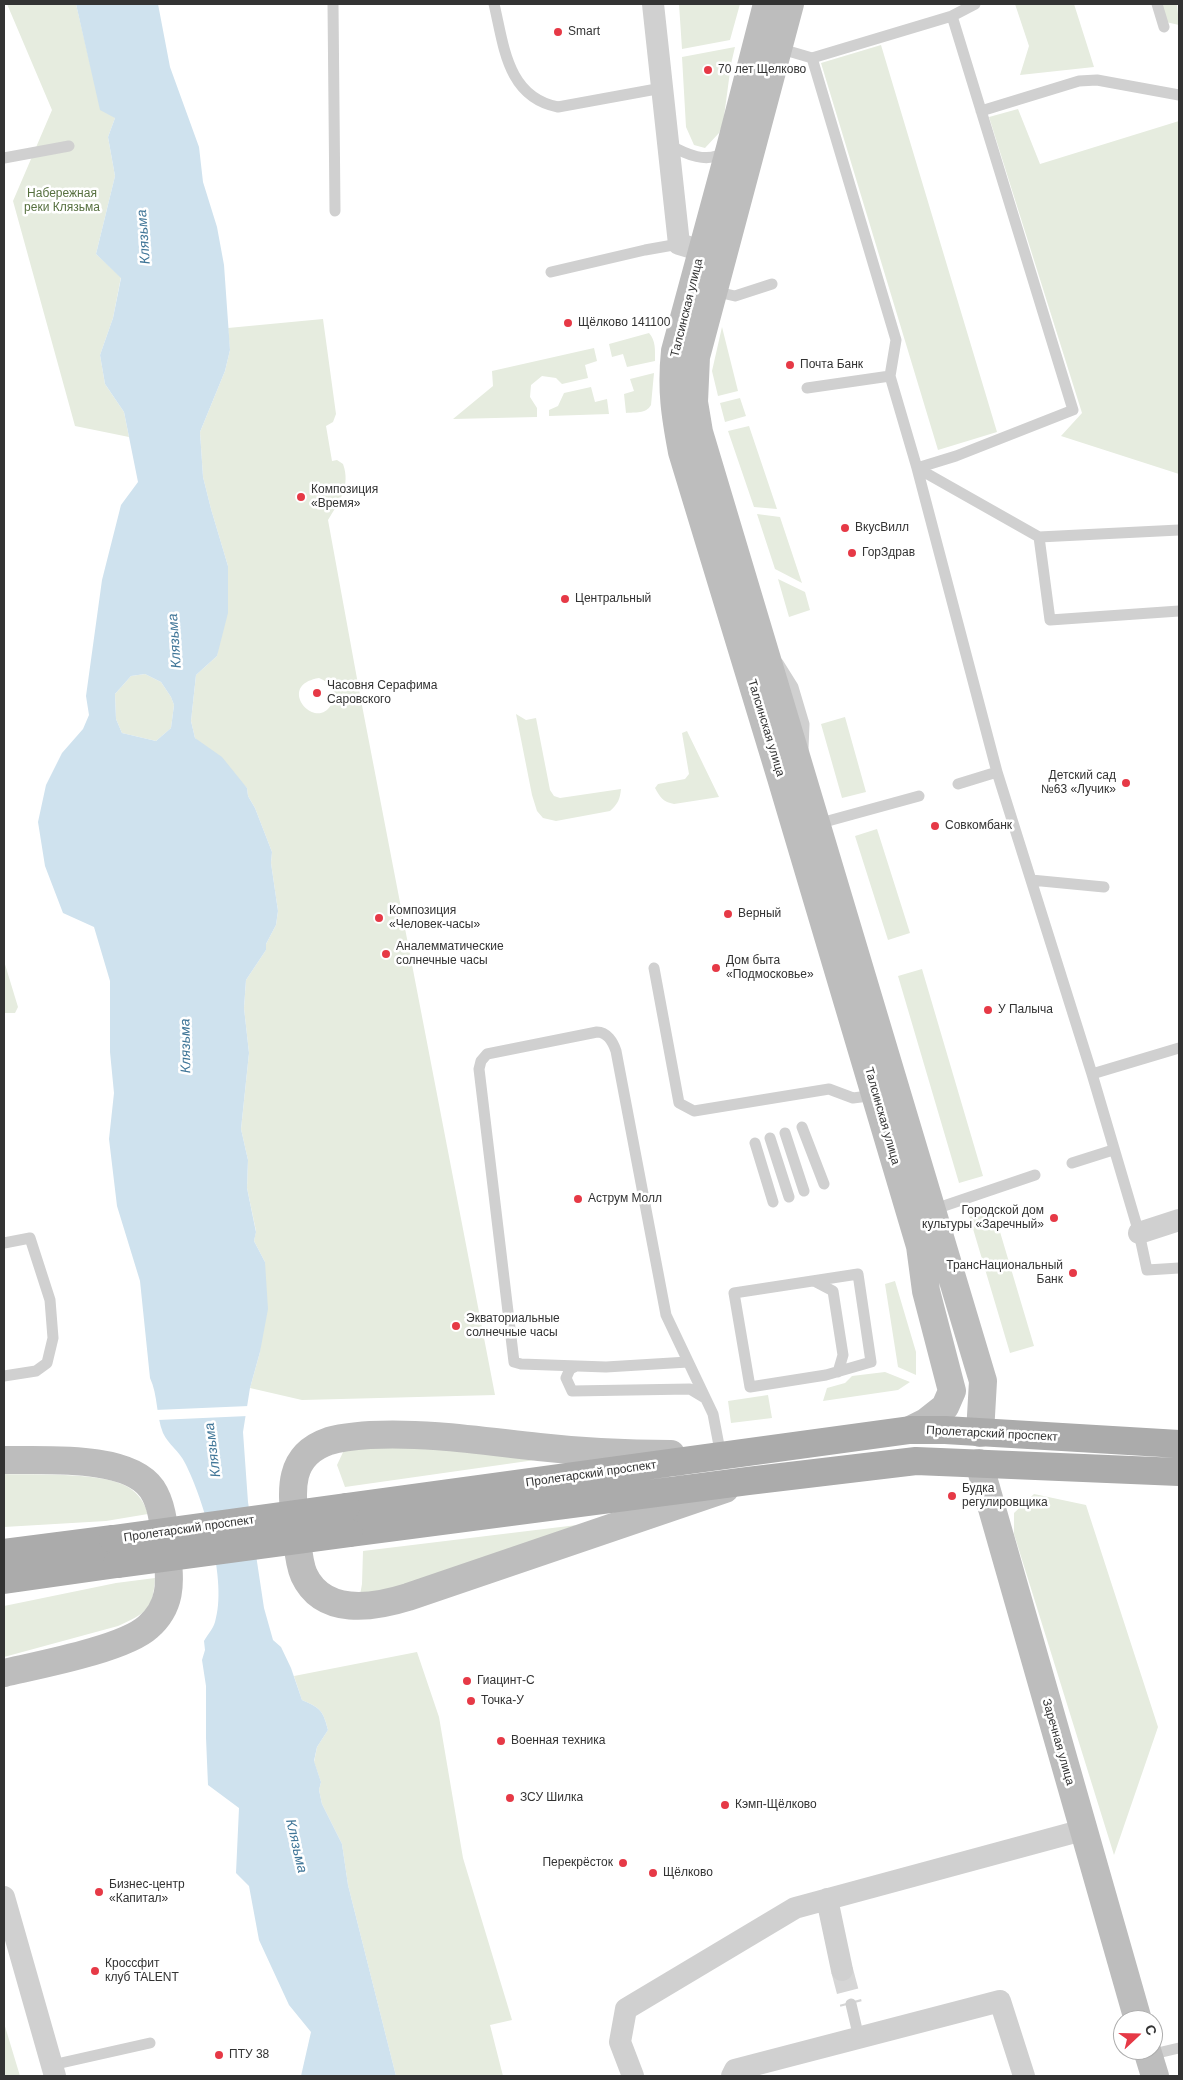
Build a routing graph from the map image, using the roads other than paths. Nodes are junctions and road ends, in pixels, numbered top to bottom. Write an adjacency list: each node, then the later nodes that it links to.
1 (332, 4): 20 (lane)
2 (494, 4): 13 (lane)
3 (653, 4): 13 (street)
4 (767, 4): 18 (main road, Талсинская улица)
5 (975, 4): 8 (lane)
6 (1157, 4): 9 (lane)
7 (794, 13): 10 (main road, Талсинская улица)
8 (952, 16): 11 (lane); 15 (lane)
9 (1164, 27)
10 (778, 48): 11 (lane); 21 (main road, Талсинская улица)
11 (812, 58): 25 (lane)
12 (736, 75): 18 (lane)
13 (662, 88): 16 (street)
14 (1179, 94): 15 (lane)
15 (981, 111): 27 (lane)
16 (668, 144): 18 (lane); 21 (street)
17 (69, 146): 19 (lane)
18 (730, 148): 21 (main road, Талсинская улица)
19 (4, 158)
20 (335, 211)
21 (701, 251): 22 (lane); 24 (main road, Талсинская улица); 34 (main road, Талсинская улица)
22 (551, 272)
23 (772, 284): 24 (lane)
24 (713, 291): 34 (main road, Талсинская улица)
25 (890, 376): 26 (lane); 27 (lane)
26 (806, 388)
27 (917, 468): 29 (lane); 31 (lane)
28 (1179, 530): 29 (lane)
29 (1039, 537): 30 (lane)
30 (1179, 611)
31 (997, 772): 32 (lane); 35 (lane)
32 (958, 784)
33 (919, 796): 34 (lane)
34 (807, 829): 40 (main road, Талсинская улица); 52 (main road, Талсинская улица)
35 (1031, 880): 36 (lane); 39 (lane)
36 (1104, 887)
37 (654, 968): 40 (lane)
38 (1179, 1048): 39 (lane)
39 (1092, 1074): 45 (lane)
40 (876, 1096): 63 (main road, Талсинская улица)
41 (802, 1127): 48 (lane)
42 (784, 1133): 49 (lane)
43 (770, 1138): 50 (lane)
44 (755, 1144): 51 (lane)
45 (1113, 1150): 46 (lane); 54 (lane)
46 (1072, 1163)
47 (1035, 1175): 52 (lane)
48 (824, 1184)
49 (804, 1191)
50 (789, 1197)
51 (773, 1202)
52 (932, 1210): 64 (main road, Талсинская улица)
53 (1179, 1220): 54 (street)
54 (1139, 1233): 56 (lane)
55 (4, 1243): 61 (lane)
56 (1179, 1268)
57 (814, 1281): 60 (lane); 60 (lane); 60 (lane)
58 (688, 1362): 59 (lane); 59 (lane); 62 (lane)
59 (576, 1366): 62 (lane)
60 (838, 1372)
61 (4, 1376)
62 (705, 1398): 66 (lane)
63 (910, 1430): 64 (main road, Пролетарский проспект); 66 (main road, Пролетарский проспект)
64 (980, 1433): 65 (main road, Пролетарский проспект); 68 (main road)
65 (1179, 1444)
66 (728, 1454): 70 (main road); 71 (main road, Пролетарский проспект)
67 (4, 1460): 77 (main road)
68 (979, 1463): 69 (main road, Пролетарский проспект); 70 (main road, Пролетарский проспект); 78 (main road, Заречная улица)
69 (1179, 1472)
70 (748, 1480): 71 (main road, Пролетарский проспект)
71 (347, 1520): 74 (main road, Пролетарский проспект, bridge)
72 (4, 1548): 74 (main road)
73 (4, 1553): 74 (main road, Пролетарский проспект)
74 (68, 1559): 75 (main road, Пролетарский проспект); 76 (main road)
75 (4, 1580)
76 (4, 1585)
77 (4, 1673)
78 (1083, 1830): 80 (street); 83 (main road, Заречная улица)
79 (4, 1897): 88 (street)
80 (827, 1899): 81 (street); 89 (street)
81 (842, 1970)
82 (851, 2004): 84 (lane)
83 (1135, 2010)
84 (859, 2038): 90 (street); 91 (street)
85 (150, 2043): 88 (lane)
86 (1179, 2048): 87 (lane)
87 (1163, 2055)
88 (54, 2071)
89 (633, 2076)
90 (732, 2076)
91 (1024, 2076)

